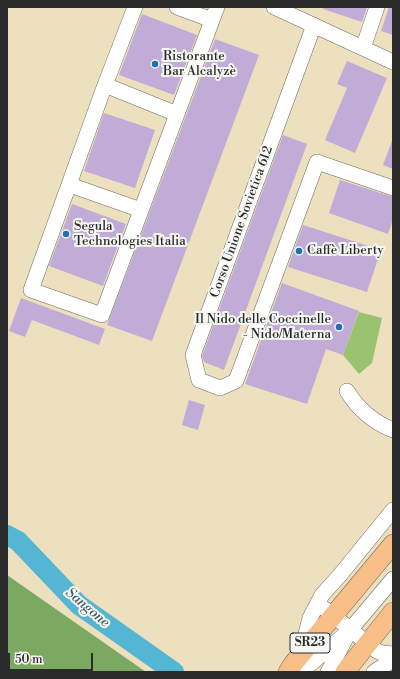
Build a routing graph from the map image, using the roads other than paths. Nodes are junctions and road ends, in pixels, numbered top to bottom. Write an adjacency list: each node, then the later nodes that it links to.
1 (135, 7): 10 (street)
2 (177, 7): 6 (street)
3 (274, 7): 5 (street)
4 (377, 7): 8 (street)
5 (302, 13): 7 (street)
6 (215, 14): 11 (street)
7 (314, 26): 8 (street); 13 (street, Corso Unione Sovietica 612)
8 (363, 48): 9 (street)
9 (393, 62)
10 (105, 85): 11 (street); 12 (street)
11 (177, 114): 14 (street)
12 (70, 185): 14 (street); 14 (street)
13 (393, 188)
14 (141, 210)
15 (347, 391): 16 (street)
16 (393, 430)
17 (393, 510): 20 (street)
18 (393, 544): 22 (main road, SR23)
19 (393, 579): 23 (street)
20 (322, 594): 22 (street); 27 (street)
21 (393, 612): 24 (main road)
22 (333, 616): 23 (street); 27 (main road, SR23)
23 (350, 630): 24 (street); 27 (street); 29 (street)
24 (368, 644): 25 (street); 30 (main road)
25 (393, 654)
26 (393, 658): 31 (street)
27 (301, 664): 28 (main road, SR23)
28 (288, 672)
29 (328, 672)
30 (344, 672)
31 (374, 672)

